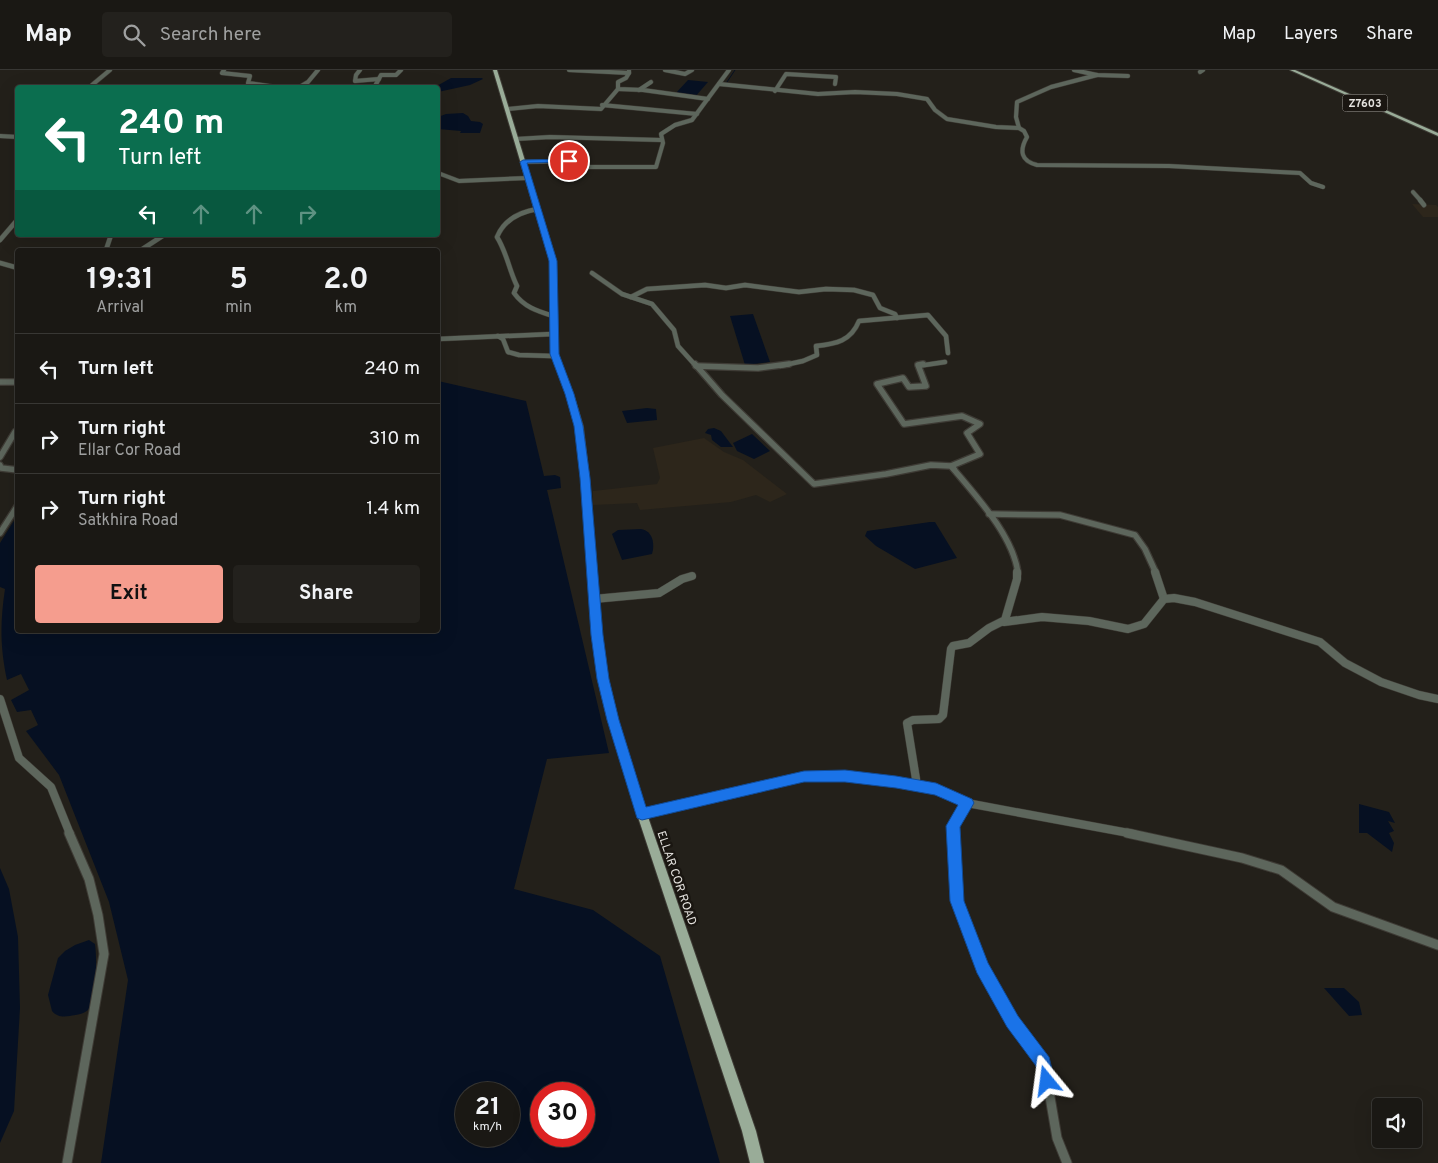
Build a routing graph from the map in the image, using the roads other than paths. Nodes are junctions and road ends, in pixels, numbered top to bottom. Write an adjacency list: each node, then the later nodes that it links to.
1 (110, 70): 20 (street)
2 (224, 70): 21 (street)
3 (318, 70): 22 (street)
4 (360, 70): 16 (street)
5 (400, 70): 16 (street)
6 (495, 70): 29 (main road, ELLAR COR ROAD)
7 (569, 70): 13 (street)
8 (665, 70): 9 (street)
9 (692, 70)
10 (729, 70): 18 (street)
11 (1074, 70): 14 (street)
12 (1292, 70): 32 (main road, Z7603)
13 (629, 71): 24 (street)
14 (1097, 75): 15 (street); 31 (street)
15 (1128, 76)
16 (379, 79): 23 (street)
17 (651, 82): 25 (street)
18 (719, 84): 26 (street); 27 (street)
19 (835, 84): 26 (street)
20 (92, 85)
21 (262, 85)
22 (303, 85)
23 (376, 85)
24 (618, 89): 25 (street); 28 (street)
25 (638, 90): 27 (street)
26 (775, 91): 31 (street)
27 (708, 99): 30 (street)
28 (602, 105): 29 (street); 30 (street)
29 (507, 109): 35 (main road, ELLAR COR ROAD)
30 (697, 114): 36 (street)
31 (1019, 128): 40 (street)
32 (1438, 135)
33 (0, 136): 34 (street)
34 (15, 137)
35 (516, 139): 36 (street); 37 (main road, ELLAR COR ROAD)
36 (661, 140): 37 (street)
37 (523, 162): 39 (main road, ELLAR COR ROAD)
38 (440, 174): 39 (street)
39 (528, 178): 43 (main road, ELLAR COR ROAD)
40 (1323, 187)
41 (1413, 192): 42 (street)
42 (1424, 205)
43 (537, 209): 52 (main road, ELLAR COR ROAD); 52 (street)
44 (15, 223): 46 (street)
45 (161, 237): 47 (street)
46 (0, 238)
47 (144, 248)
48 (0, 263): 49 (street)
49 (15, 267)
50 (592, 272): 51 (street)
51 (632, 297): 53 (street); 60 (street)
52 (553, 316): 54 (main road, ELLAR COR ROAD)
53 (897, 318): 57 (street); 60 (street)
54 (553, 334): 55 (street); 72 (main road, ELLAR COR ROAD)
55 (498, 336): 56 (street); 58 (street)
56 (440, 339)
57 (948, 353)
58 (552, 356)
59 (945, 362): 66 (street)
60 (696, 366): 66 (street)
61 (0, 382): 62 (street)
62 (15, 382)
63 (15, 432): 64 (street)
64 (0, 456)
65 (0, 465): 67 (street)
66 (951, 466): 69 (street)
67 (15, 470)
68 (15, 510): 70 (street)
69 (991, 514): 73 (street); 74 (street)
70 (0, 533)
71 (692, 576): 72 (street)
72 (594, 599): 79 (main road, ELLAR COR ROAD)
73 (1164, 599): 74 (street); 76 (street)
74 (1004, 622): 77 (street)
75 (0, 699): 81 (street)
76 (1438, 699)
77 (916, 779)
78 (967, 803): 79 (street); 80 (street); 83 (street)
79 (642, 814): 82 (main road, ELLAR COR ROAD)
80 (1438, 945)
81 (67, 1163)
82 (757, 1163)
83 (1067, 1163)

